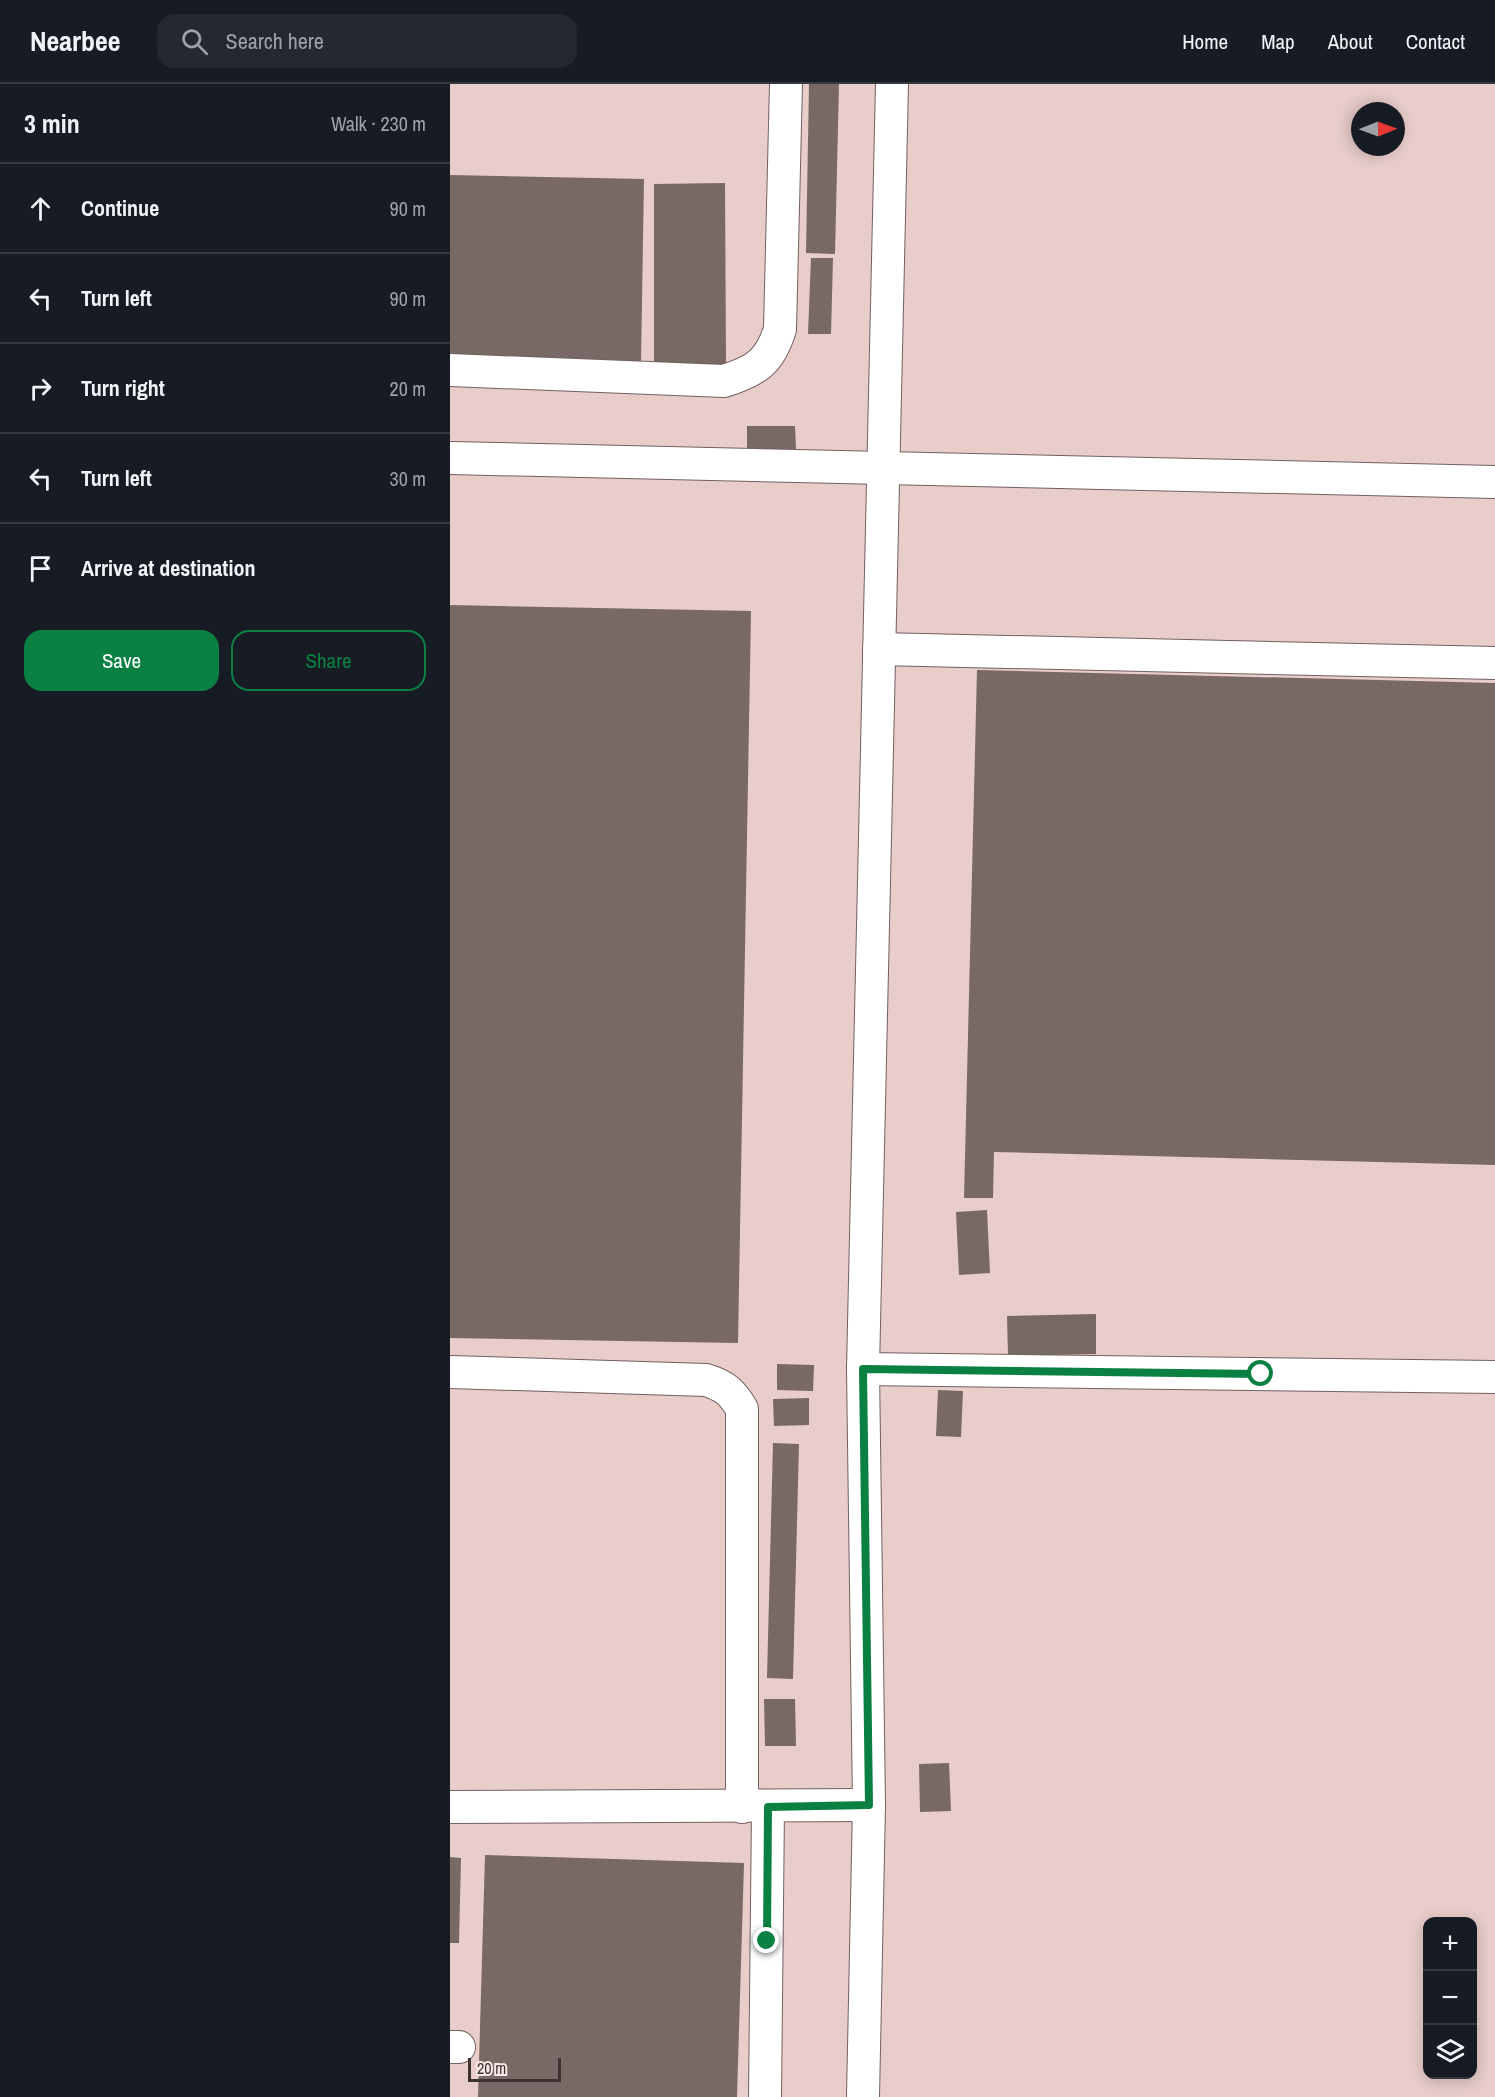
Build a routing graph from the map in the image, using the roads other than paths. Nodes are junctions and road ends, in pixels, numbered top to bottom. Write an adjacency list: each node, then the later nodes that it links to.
1 (786, 84): 3 (street)
2 (892, 84): 5 (street)
3 (450, 370)
4 (450, 458): 5 (street)
5 (883, 468): 6 (street); 7 (street)
6 (1495, 482)
7 (879, 649): 8 (street); 9 (street)
8 (1495, 663)
9 (863, 1369): 11 (street); 12 (street)
10 (450, 1372): 14 (street)
11 (1495, 1377)
12 (869, 1805): 14 (street); 16 (street)
13 (450, 1807): 14 (street)
14 (755, 1807): 15 (street)
15 (765, 2097)
16 (863, 2097)

